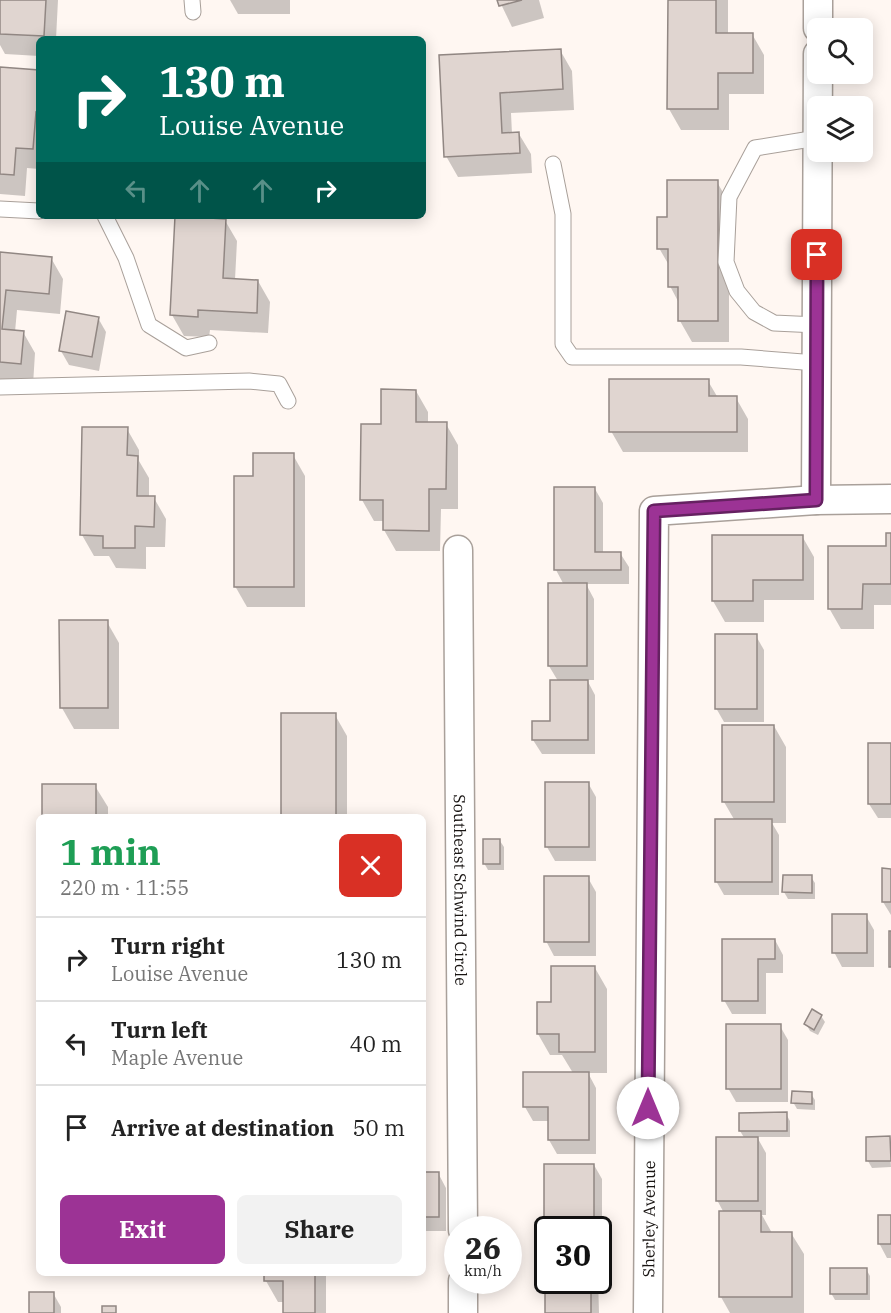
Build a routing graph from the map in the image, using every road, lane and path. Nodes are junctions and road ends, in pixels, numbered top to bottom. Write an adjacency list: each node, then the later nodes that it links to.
1 (818, 0): 2 (street)
2 (818, 18)
3 (807, 140): 9 (lane)
4 (817, 162): 9 (street)
5 (553, 164): 11 (lane)
6 (0, 209): 7 (lane)
7 (36, 211)
8 (106, 219): 10 (lane)
9 (817, 325): 11 (street)
10 (209, 343)
11 (816, 363): 15 (street)
12 (0, 387): 13 (lane)
13 (288, 401)
14 (891, 499): 15 (street)
15 (816, 500): 20 (street, Sherley Avenue)
16 (458, 550): 17 (street, Southeast Schwind Circle)
17 (463, 1216)
18 (463, 1294): 19 (street)
19 (463, 1313)
20 (648, 1313)

